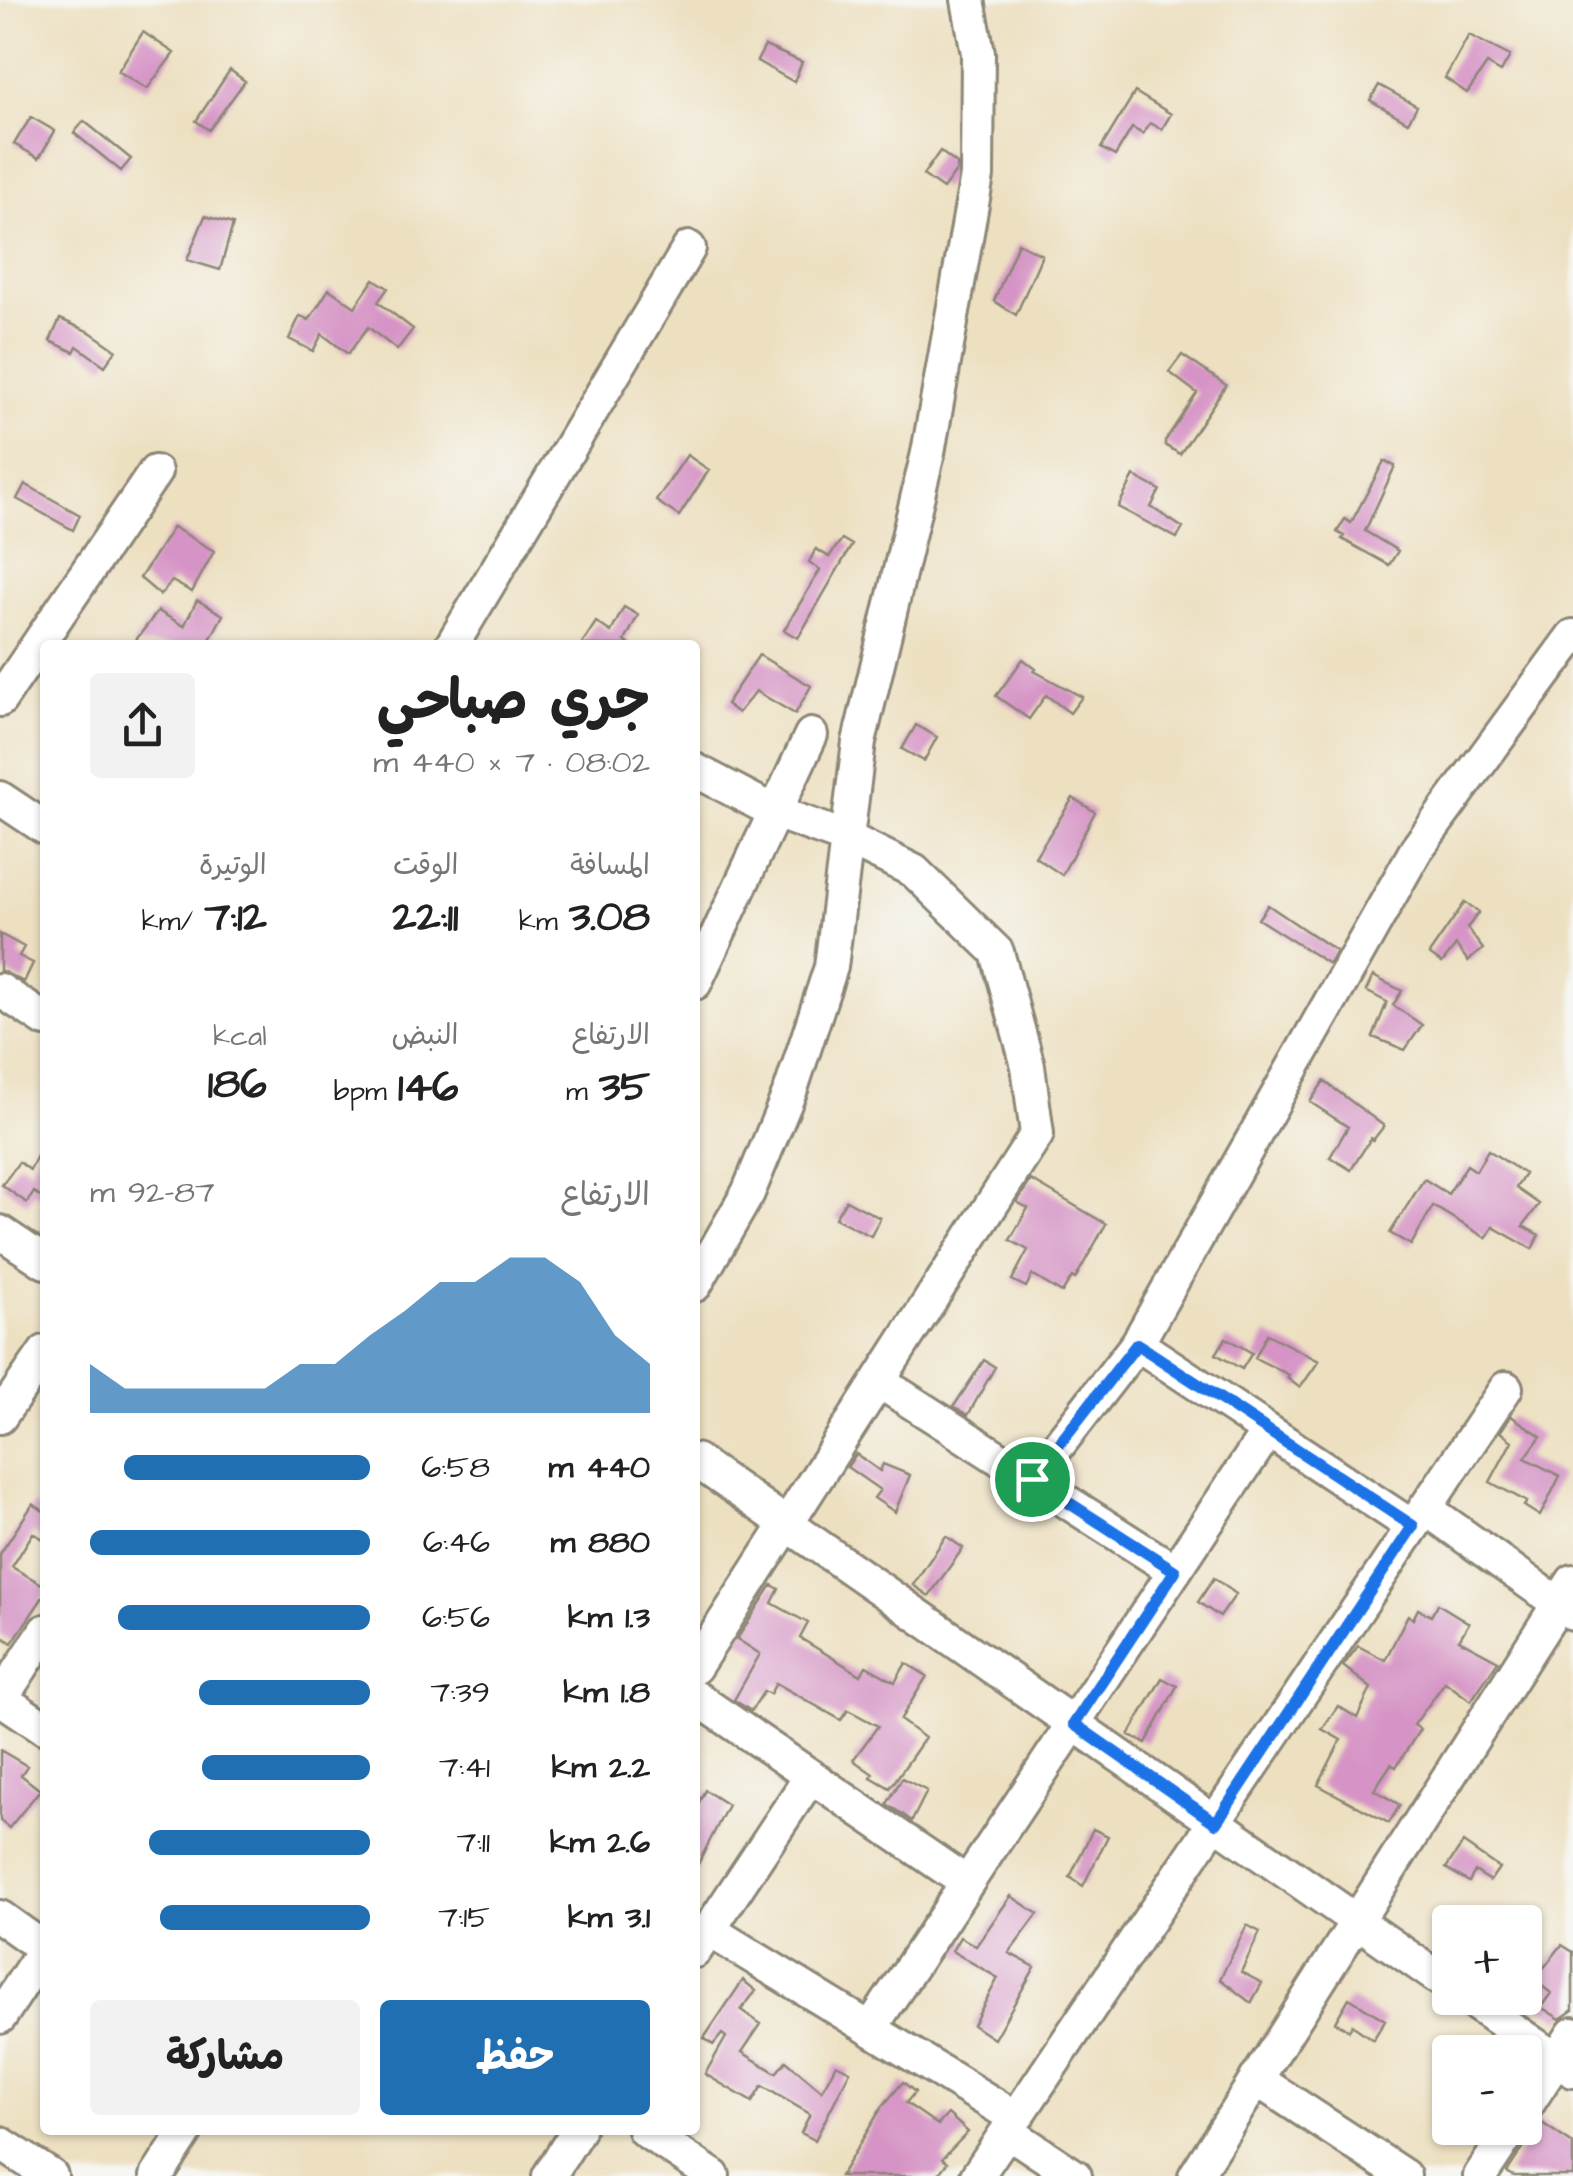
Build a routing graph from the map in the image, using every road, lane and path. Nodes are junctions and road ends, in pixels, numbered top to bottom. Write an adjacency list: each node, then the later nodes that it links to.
1 (968, 0): 14 (street)
2 (689, 248): 5 (street)
3 (155, 472): 6 (street)
4 (1573, 636): 21 (street)
5 (468, 639)
6 (41, 640)
7 (40, 641): 8 (street)
8 (0, 700)
9 (811, 735): 12 (street)
10 (700, 773): 12 (street)
11 (0, 798): 13 (street)
12 (775, 812): 14 (street); 15 (street)
13 (40, 825)
14 (847, 838): 20 (street); 23 (street)
15 (700, 972)
16 (0, 990): 17 (street)
17 (40, 1017)
18 (0, 1232): 19 (street)
19 (40, 1259)
20 (700, 1276)
21 (1137, 1344): 26 (street); 28 (street)
22 (40, 1359): 25 (street)
23 (880, 1382): 28 (street); 30 (street)
24 (1506, 1388): 29 (street)
25 (0, 1417)
26 (1268, 1431): 29 (street); 31 (street)
27 (700, 1463): 30 (street)
28 (1032, 1479): 31 (street)
29 (1419, 1518): 32 (street); 40 (street)
30 (789, 1525): 34 (street); 37 (street)
31 (1175, 1571): 37 (street)
32 (1568, 1600): 43 (street)
33 (40, 1638): 35 (street)
34 (700, 1660)
35 (0, 1698): 38 (street)
36 (700, 1700): 39 (street)
37 (1074, 1724): 40 (street); 41 (street)
38 (40, 1725)
39 (811, 1776): 41 (street); 44 (street)
40 (1216, 1823): 43 (street); 54 (street)
41 (967, 1883): 50 (street)
42 (0, 1917): 45 (street)
43 (1356, 1920): 47 (street); 52 (street)
44 (702, 1941): 50 (street)
45 (40, 1945)
46 (40, 1957): 49 (street)
47 (1432, 1973)
48 (1497, 2015): 51 (street)
49 (0, 2017)
50 (870, 2029): 54 (street)
51 (1568, 2055): 53 (street)
52 (1256, 2079): 66 (street); 67 (street)
53 (1542, 2087)
54 (1012, 2124): 64 (street); 65 (street)
55 (185, 2135): 61 (street)
56 (575, 2135): 62 (street)
57 (652, 2135): 63 (street)
58 (0, 2142): 60 (street)
59 (1501, 2145): 68 (street)
60 (51, 2176)
61 (157, 2176)
62 (549, 2176)
63 (713, 2176)
64 (976, 2176)
65 (1074, 2176)
66 (1194, 2176)
67 (1404, 2176)
68 (1480, 2176)

